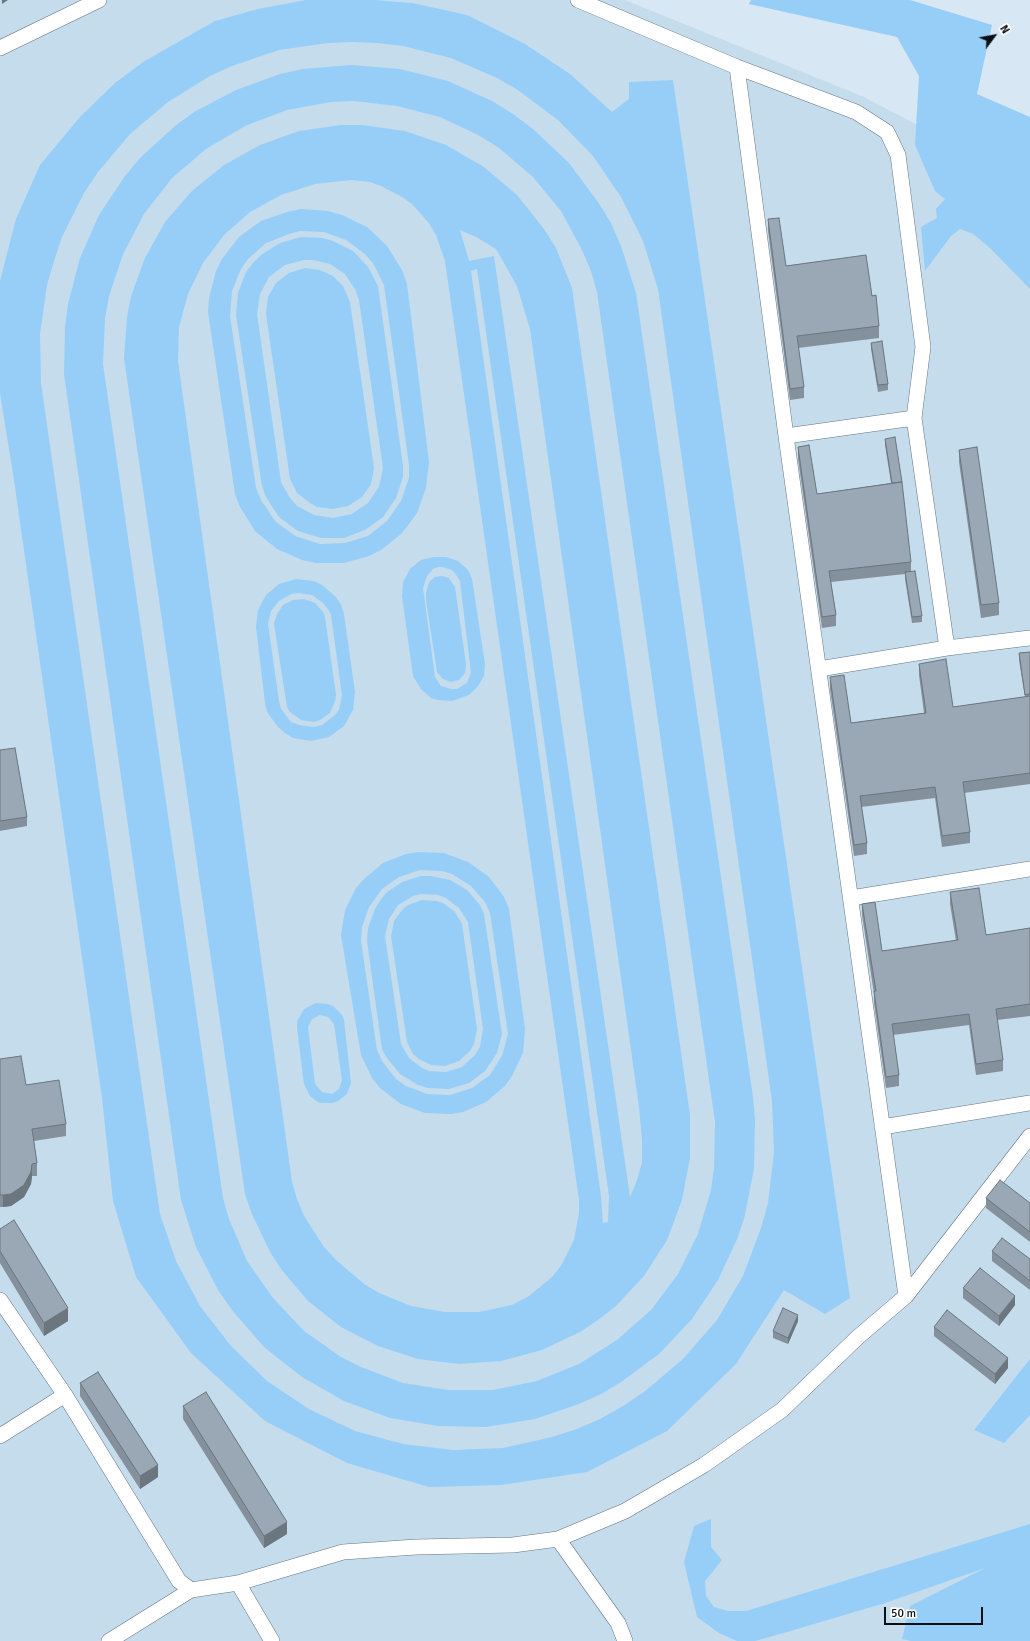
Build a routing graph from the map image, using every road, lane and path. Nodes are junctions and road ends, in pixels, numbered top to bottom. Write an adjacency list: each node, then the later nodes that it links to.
1 (100, 0): 3 (street)
2 (578, 0): 4 (street)
3 (0, 48)
4 (737, 67): 5 (street); 6 (street)
5 (914, 418): 6 (street); 8 (street)
6 (786, 436): 9 (street)
7 (1030, 638): 8 (street)
8 (948, 648): 9 (street)
9 (819, 669): 11 (street)
10 (1030, 869): 11 (street)
11 (851, 898): 13 (street)
12 (1030, 1103): 13 (street)
13 (882, 1126): 15 (street)
14 (1030, 1136): 15 (street)
15 (906, 1296): 19 (street)
16 (0, 1300): 17 (street)
17 (65, 1395): 18 (street); 21 (street)
18 (0, 1436)
19 (558, 1539): 20 (street); 24 (street)
20 (238, 1583): 21 (street); 23 (street)
21 (191, 1590): 22 (street)
22 (109, 1641)
23 (272, 1641)
24 (625, 1641)

